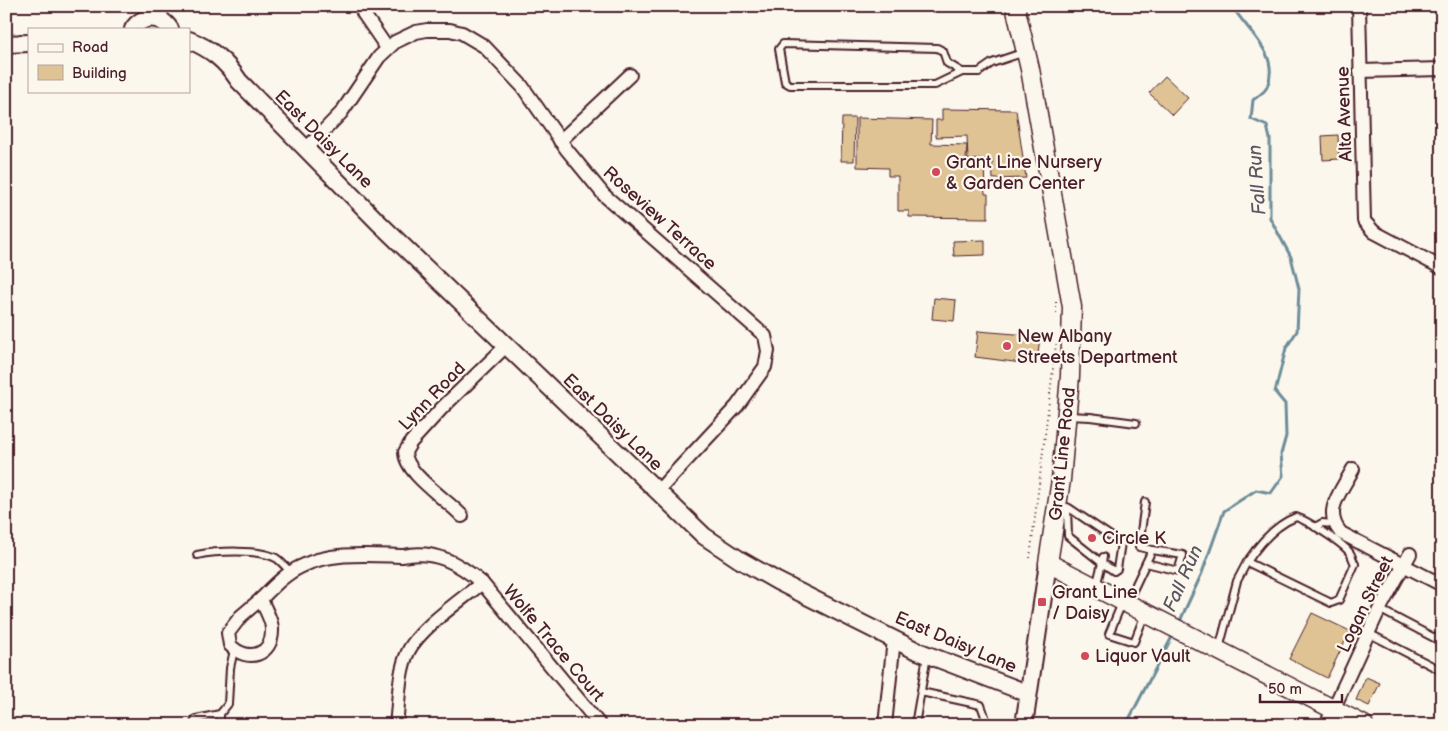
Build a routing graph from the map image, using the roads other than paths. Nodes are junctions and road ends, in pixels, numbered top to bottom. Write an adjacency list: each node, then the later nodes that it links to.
1 (1015, 6): 10 (main road, Grant Line Road)
2 (1359, 6): 13 (street, Alta Avenue)
3 (363, 13): 9 (street)
4 (142, 18): 5 (street)
5 (164, 19)
6 (190, 40): 16 (street, East Daisy Lane)
7 (6, 44): 8 (street)
8 (28, 44)
9 (387, 48): 17 (street, Roseview Terrace); 18 (street, Roseview Terrace)
10 (1026, 51): 14 (lane); 21 (main road, Grant Line Road)
11 (190, 52): 16 (street, East Daisy Lane)
12 (1442, 69): 13 (street)
13 (1360, 71): 19 (street, Alta Avenue)
14 (962, 72): 14 (lane)
15 (630, 75): 17 (street)
16 (239, 81): 18 (street, East Daisy Lane)
17 (560, 141): 24 (street, Roseview Terrace)
18 (306, 149): 20 (street, East Daisy Lane)
19 (1442, 268)
20 (506, 346): 24 (street, East Daisy Lane); 27 (street, Lynn Road)
21 (1067, 416): 22 (lane); 26 (main road, Grant Line Road)
22 (1136, 423)
23 (1353, 469): 28 (street)
24 (657, 492): 47 (street, East Daisy Lane)
25 (1145, 502): 30 (lane)
26 (1063, 505): 33 (lane); 33 (lane); 35 (main road, Grant Line Road)
27 (462, 516)
28 (1333, 524): 29 (lane); 37 (street)
29 (1314, 527): 34 (lane); 34 (lane)
30 (1152, 550): 36 (lane); 36 (lane)
31 (1410, 554): 37 (street, Logan Street)
32 (197, 555): 38 (lane)
33 (1103, 560): 41 (lane)
34 (1247, 562): 50 (lane)
35 (1048, 563): 41 (main road); 54 (street, Grant Line Road)
36 (1146, 564): 43 (lane)
37 (1403, 566): 40 (street); 44 (street, Logan Street)
38 (291, 572): 39 (street, Wolfe Trace Court); 42 (street, Wolfe Trace Court)
39 (482, 583): 59 (street, Wolfe Trace Court); 60 (street, Wolfe Trace Court)
40 (1442, 585)
41 (1096, 588): 43 (main road)
42 (261, 599): 49 (street, Wolfe Trace Court); 49 (street)
43 (1125, 603): 45 (main road); 45 (lane)
44 (1379, 609): 46 (street, Logan Street); 48 (lane)
45 (1145, 613): 50 (main road)
46 (1368, 633): 52 (lane); 56 (street, Logan Street)
47 (894, 639): 51 (street, East Daisy Lane); 61 (street)
48 (1442, 642)
49 (234, 650): 55 (lane)
50 (1218, 650): 56 (main road)
51 (927, 656): 53 (lane); 54 (street, East Daisy Lane)
52 (1442, 671)
53 (921, 692): 62 (lane); 63 (lane)
54 (1027, 693): 64 (street, Grant Line Road)
55 (220, 714): 57 (lane); 58 (lane)
56 (1330, 717): 65 (main road)
57 (193, 725)
58 (220, 725)
59 (396, 725)
60 (600, 725)
61 (884, 725)
62 (915, 725)
63 (988, 725)
64 (1024, 725)
65 (1364, 725)

